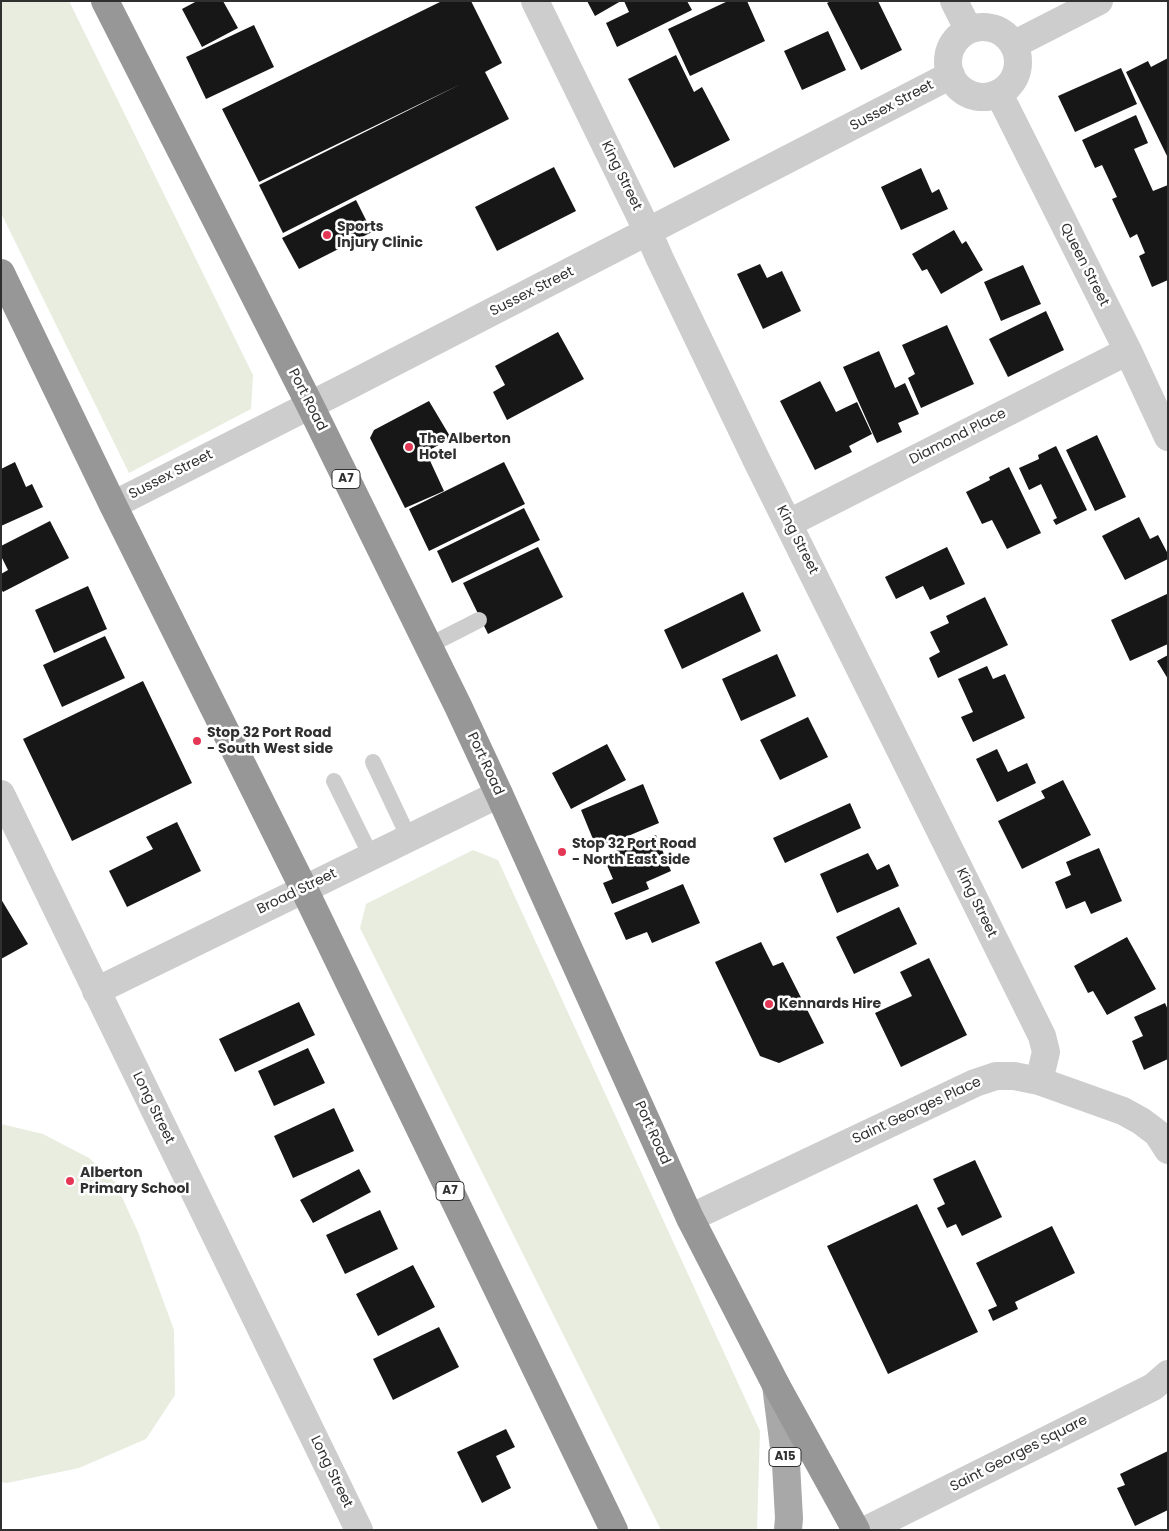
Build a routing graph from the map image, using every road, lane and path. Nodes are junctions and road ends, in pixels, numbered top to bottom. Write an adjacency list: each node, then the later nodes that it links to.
1 (105, 1): 12 (highway, Port Road / A7)
2 (535, 1): 9 (street, King Street)
3 (954, 1): 5 (street)
4 (1099, 1): 6 (street)
5 (968, 30): 6 (street); 7 (street)
6 (1014, 44): 8 (street)
7 (951, 75): 8 (street); 9 (street, Sussex Street)
8 (999, 94): 11 (street, Queen Street)
9 (648, 232): 12 (street, Sussex Street); 15 (street, King Street)
10 (1, 273): 14 (highway, A7)
11 (1128, 351): 13 (street, Queen Street); 15 (street, Diamond Place)
12 (310, 405): 14 (street, Sussex Street); 17 (highway, Port Road / A7)
13 (1168, 437)
14 (113, 505): 24 (highway, A7)
15 (789, 523): 26 (street, King Street)
16 (478, 620): 17 (lane)
17 (428, 646): 21 (highway, Port Road / A7)
18 (373, 762): 22 (lane)
19 (334, 782): 23 (lane)
20 (1, 794): 25 (street, Long Street)
21 (499, 794): 22 (street, Broad Street); 28 (highway, Port Road / A7)
22 (409, 838): 23 (street, Broad Street)
23 (371, 856): 24 (street, Broad Street)
24 (304, 889): 25 (street, Broad Street); 32 (highway, A7)
25 (96, 991): 31 (street, Long Street)
26 (1039, 1081): 27 (street, Saint Georges Place); 28 (street, Saint Georges Place)
27 (1168, 1150)
28 (690, 1218): 30 (highway, Port Road / A7)
29 (1168, 1374): 35 (street, Saint Georges Square)
30 (776, 1385): 33 (main road, A15); 34 (highway, Port Road / A7)
31 (359, 1530)
32 (614, 1530)
33 (788, 1530)
34 (856, 1530)
35 (866, 1530)

